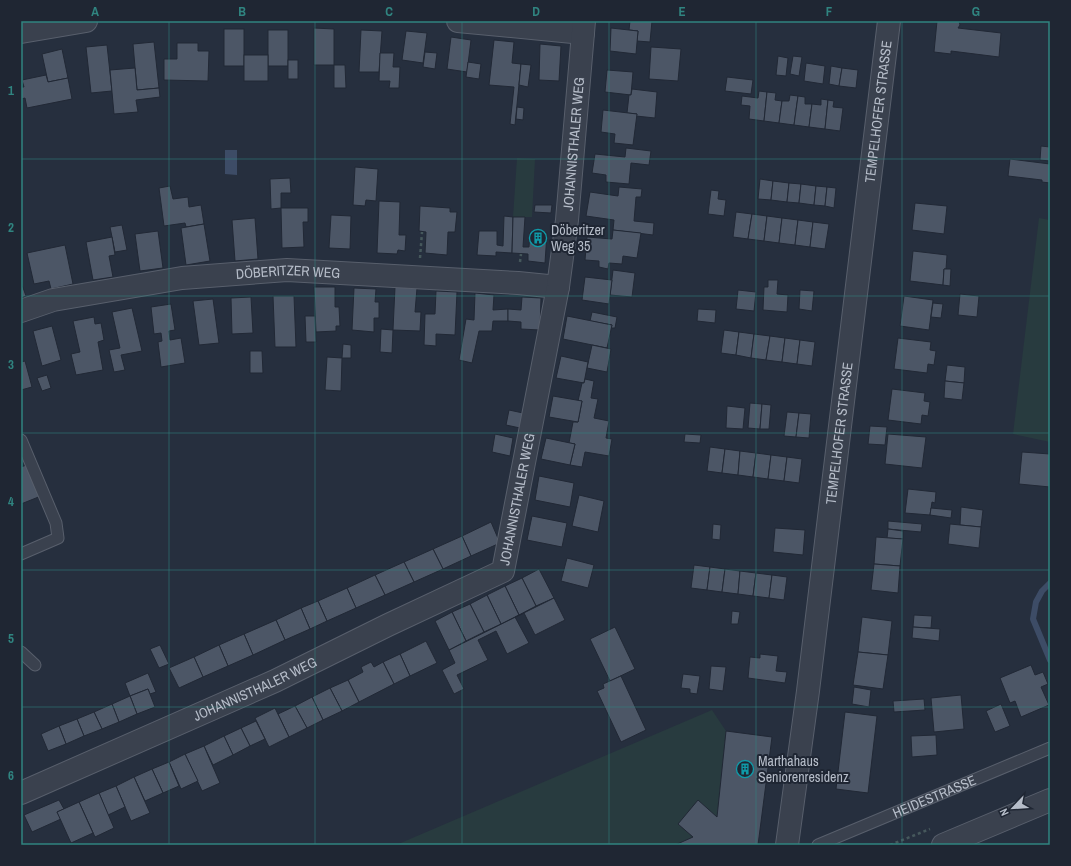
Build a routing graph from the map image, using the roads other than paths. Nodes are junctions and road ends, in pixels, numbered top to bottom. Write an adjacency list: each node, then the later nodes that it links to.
1 (86, 21): 5 (street)
2 (458, 21): 4 (street)
3 (889, 21): 15 (street, TEMPELHOFER STRASSE)
4 (583, 27): 6 (street, JOHANNISTHALER WEG)
5 (21, 32)
6 (558, 287): 7 (street, DÖBERITZER WEG); 13 (street, JOHANNISTHALER WEG)
7 (21, 311)
8 (21, 440): 9 (lane)
9 (21, 554)
10 (21, 652): 11 (lane)
11 (34, 665)
12 (1050, 748): 16 (lane, HEIDESTRASSE)
13 (21, 793)
14 (1050, 800): 17 (street)
15 (787, 845)
16 (818, 845)
17 (943, 845)

